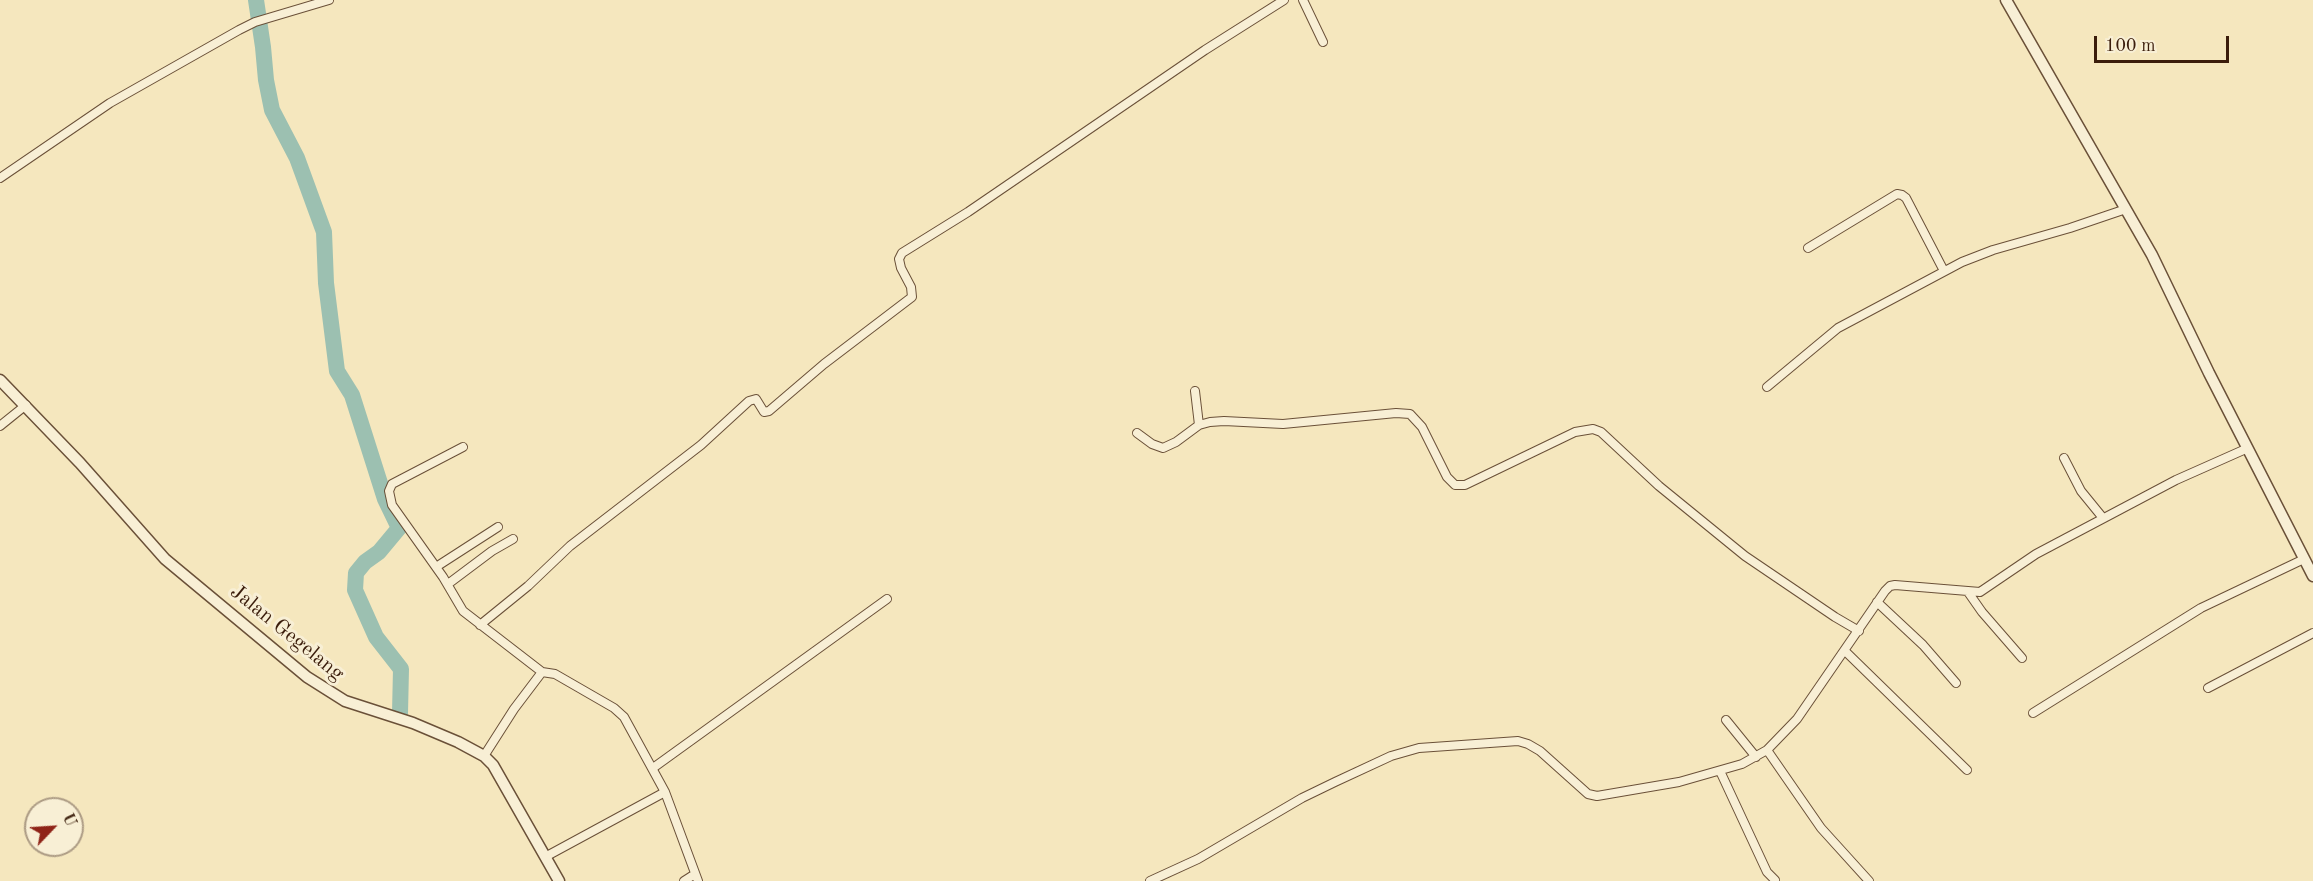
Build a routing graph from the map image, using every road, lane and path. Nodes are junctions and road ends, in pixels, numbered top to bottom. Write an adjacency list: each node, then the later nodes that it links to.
1 (329, 0): 6 (street)
2 (1284, 0): 30 (street)
3 (1303, 0): 5 (street)
4 (2006, 0): 7 (street)
5 (1323, 42)
6 (0, 178)
7 (2126, 209): 9 (street); 18 (street)
8 (1808, 248): 9 (street)
9 (1944, 271): 11 (street)
10 (0, 380): 13 (street, Jalan Gegelang)
11 (1767, 387)
12 (1195, 391): 14 (street)
13 (26, 405): 15 (street); 41 (street, Jalan Gegelang)
14 (1199, 425): 16 (street); 31 (street)
15 (0, 426)
16 (1137, 433)
17 (463, 447): 24 (street)
18 (2248, 448): 20 (street); 23 (street)
19 (2064, 458): 20 (street)
20 (2103, 518): 27 (street)
21 (498, 527): 24 (street)
22 (513, 539): 26 (street)
23 (2304, 559): 25 (street); 38 (street)
24 (436, 567): 26 (street)
25 (2313, 576)
26 (448, 584): 30 (street)
27 (1968, 592): 29 (street); 34 (street)
28 (887, 599): 43 (street)
29 (1877, 602): 31 (street); 36 (street)
30 (480, 625): 35 (street)
31 (1859, 631): 33 (street)
32 (2313, 633): 37 (street)
33 (1845, 651): 40 (street); 44 (street)
34 (2022, 658)
35 (542, 672): 41 (street); 43 (street)
36 (1956, 683)
37 (2208, 688)
38 (2033, 713)
39 (1726, 720): 42 (street)
40 (1767, 750): 42 (street); 53 (street)
41 (484, 756): 47 (street, Jalan Gegelang)
42 (1756, 757): 45 (street)
43 (653, 768): 46 (street)
44 (1967, 770)
45 (1720, 771): 49 (street); 52 (street)
46 (665, 792): 47 (street); 48 (street)
47 (545, 856): 50 (street, Jalan Gegelang)
48 (697, 878): 51 (street)
49 (1775, 880)
50 (559, 881)
51 (684, 881)
52 (1150, 881)
53 (1869, 881)

